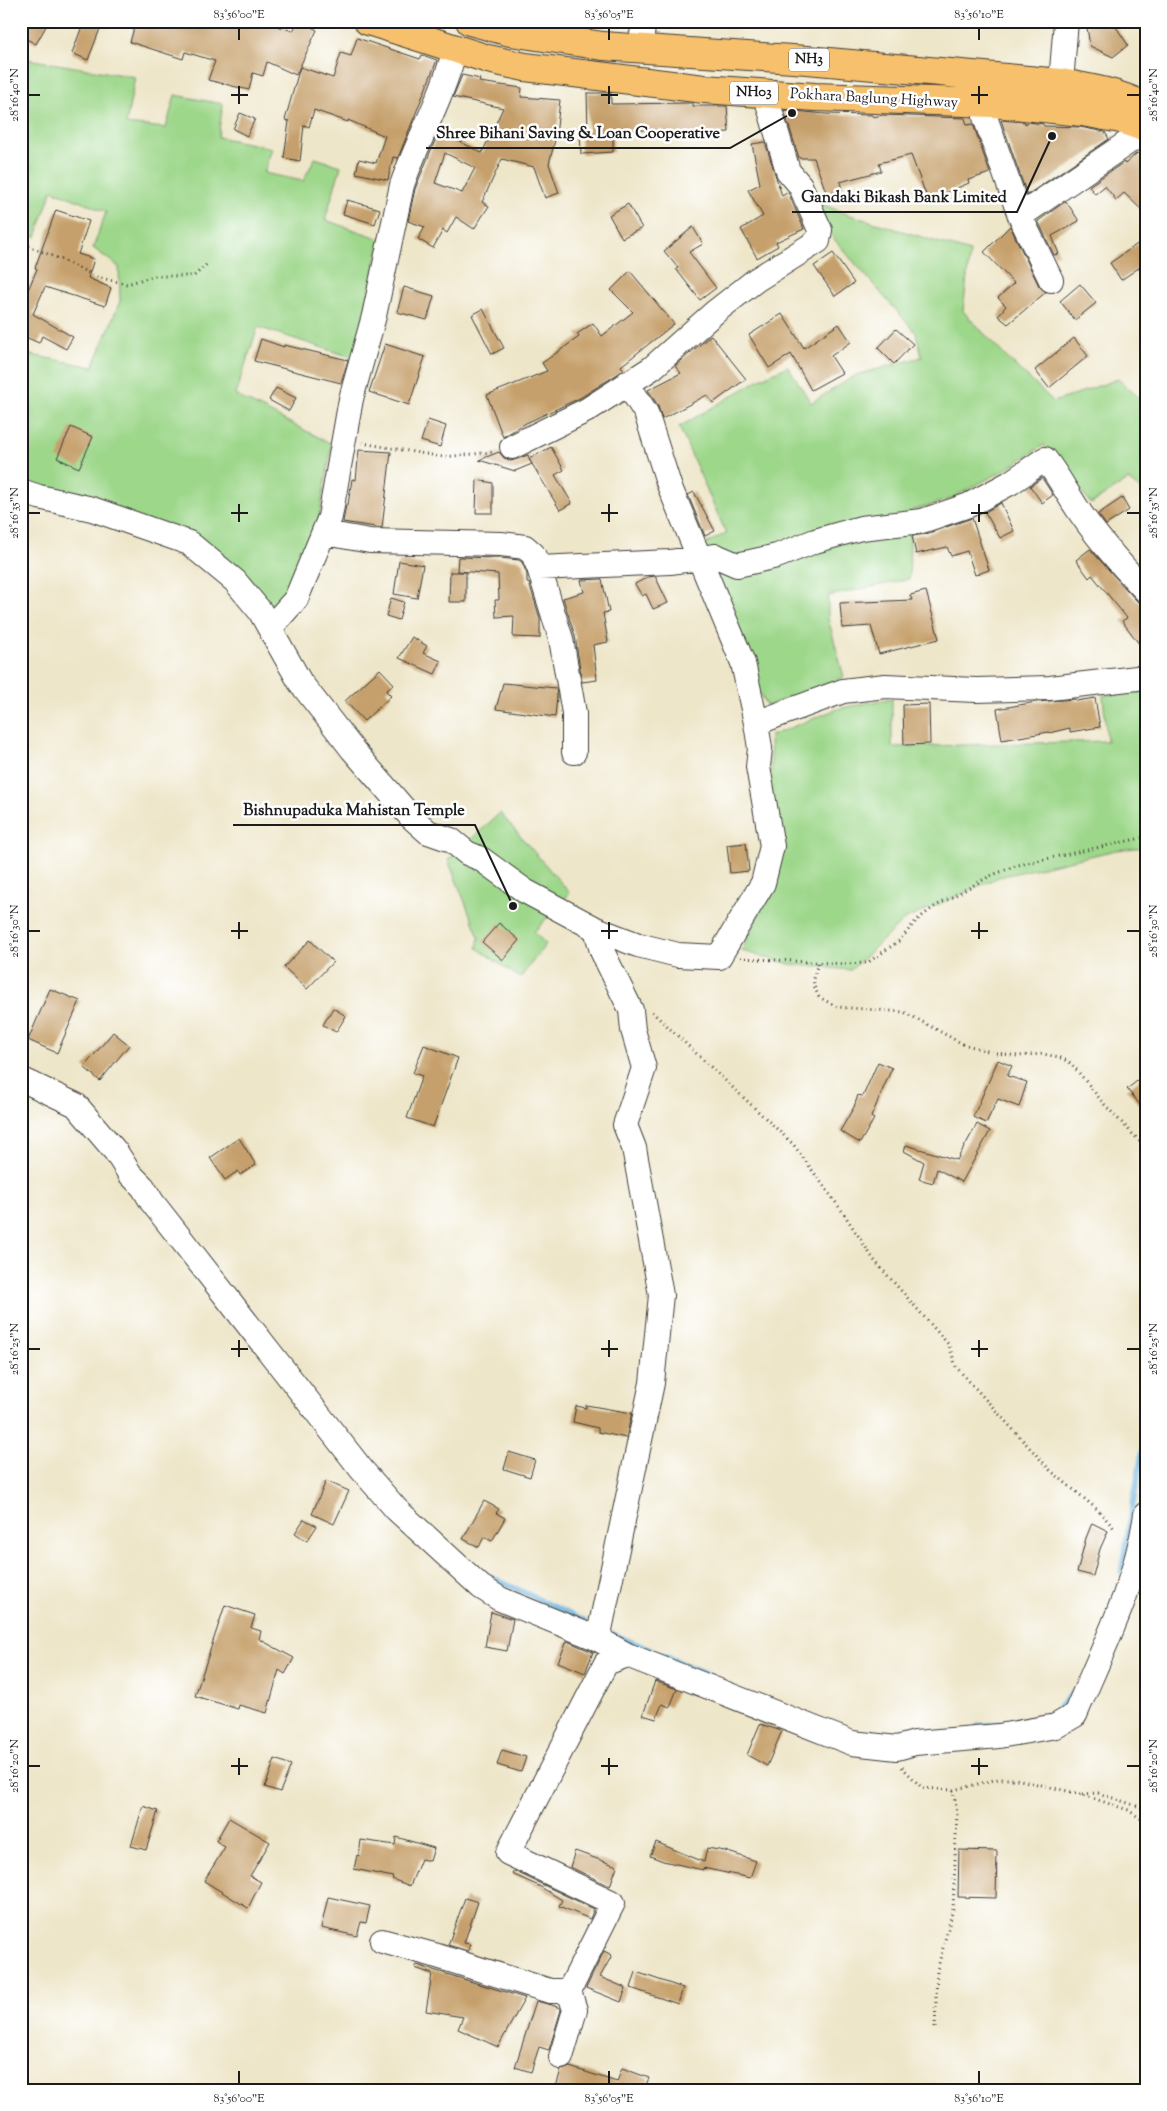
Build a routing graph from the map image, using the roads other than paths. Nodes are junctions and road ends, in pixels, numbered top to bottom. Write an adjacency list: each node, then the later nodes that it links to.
1 (368, 21): 7 (highway, Pokhara Baglung Highway / NH03)
2 (470, 21): 5 (highway, Pokhara Baglung Highway / NH3)
3 (644, 21): 6 (street)
4 (1066, 21): 11 (street)
5 (510, 32): 6 (highway, Pokhara Baglung Highway / NH3); 8 (highway)
6 (640, 48): 9 (highway, Pokhara Baglung Highway / NH3)
7 (455, 49): 8 (highway, Pokhara Baglung Highway / NH03); 20 (street)
8 (504, 62): 10 (highway, Pokhara Baglung Highway / NH03)
9 (990, 76): 11 (highway, Pokhara Baglung Highway / NH3); 12 (street)
10 (765, 93): 12 (highway, Pokhara Baglung Highway / NH03); 17 (street)
11 (1058, 96): 12 (highway, Pokhara Baglung Highway / NH03); 13 (highway, Pokhara Baglung Highway / NH3); 14 (highway, Pokhara Baglung Highway / NH03)
12 (994, 103): 15 (street)
13 (1146, 107)
14 (1146, 129): 15 (street)
15 (1020, 216): 16 (street)
16 (1051, 280)
17 (627, 383): 18 (street); 21 (street)
18 (512, 447)
19 (21, 491): 24 (street)
20 (325, 533): 22 (street); 24 (street)
21 (700, 557): 22 (street); 23 (street); 26 (street)
22 (539, 568): 27 (street)
23 (1146, 592)
24 (270, 628): 28 (street)
25 (1146, 677): 26 (street)
26 (756, 723): 28 (street)
27 (574, 752)
28 (596, 929): 31 (street)
29 (21, 1079): 31 (street)
30 (1146, 1514): 32 (street)
31 (598, 1639): 32 (street)
32 (627, 1654): 34 (street)
33 (382, 1941): 34 (street)
34 (569, 1991): 35 (street)
35 (561, 2057)

